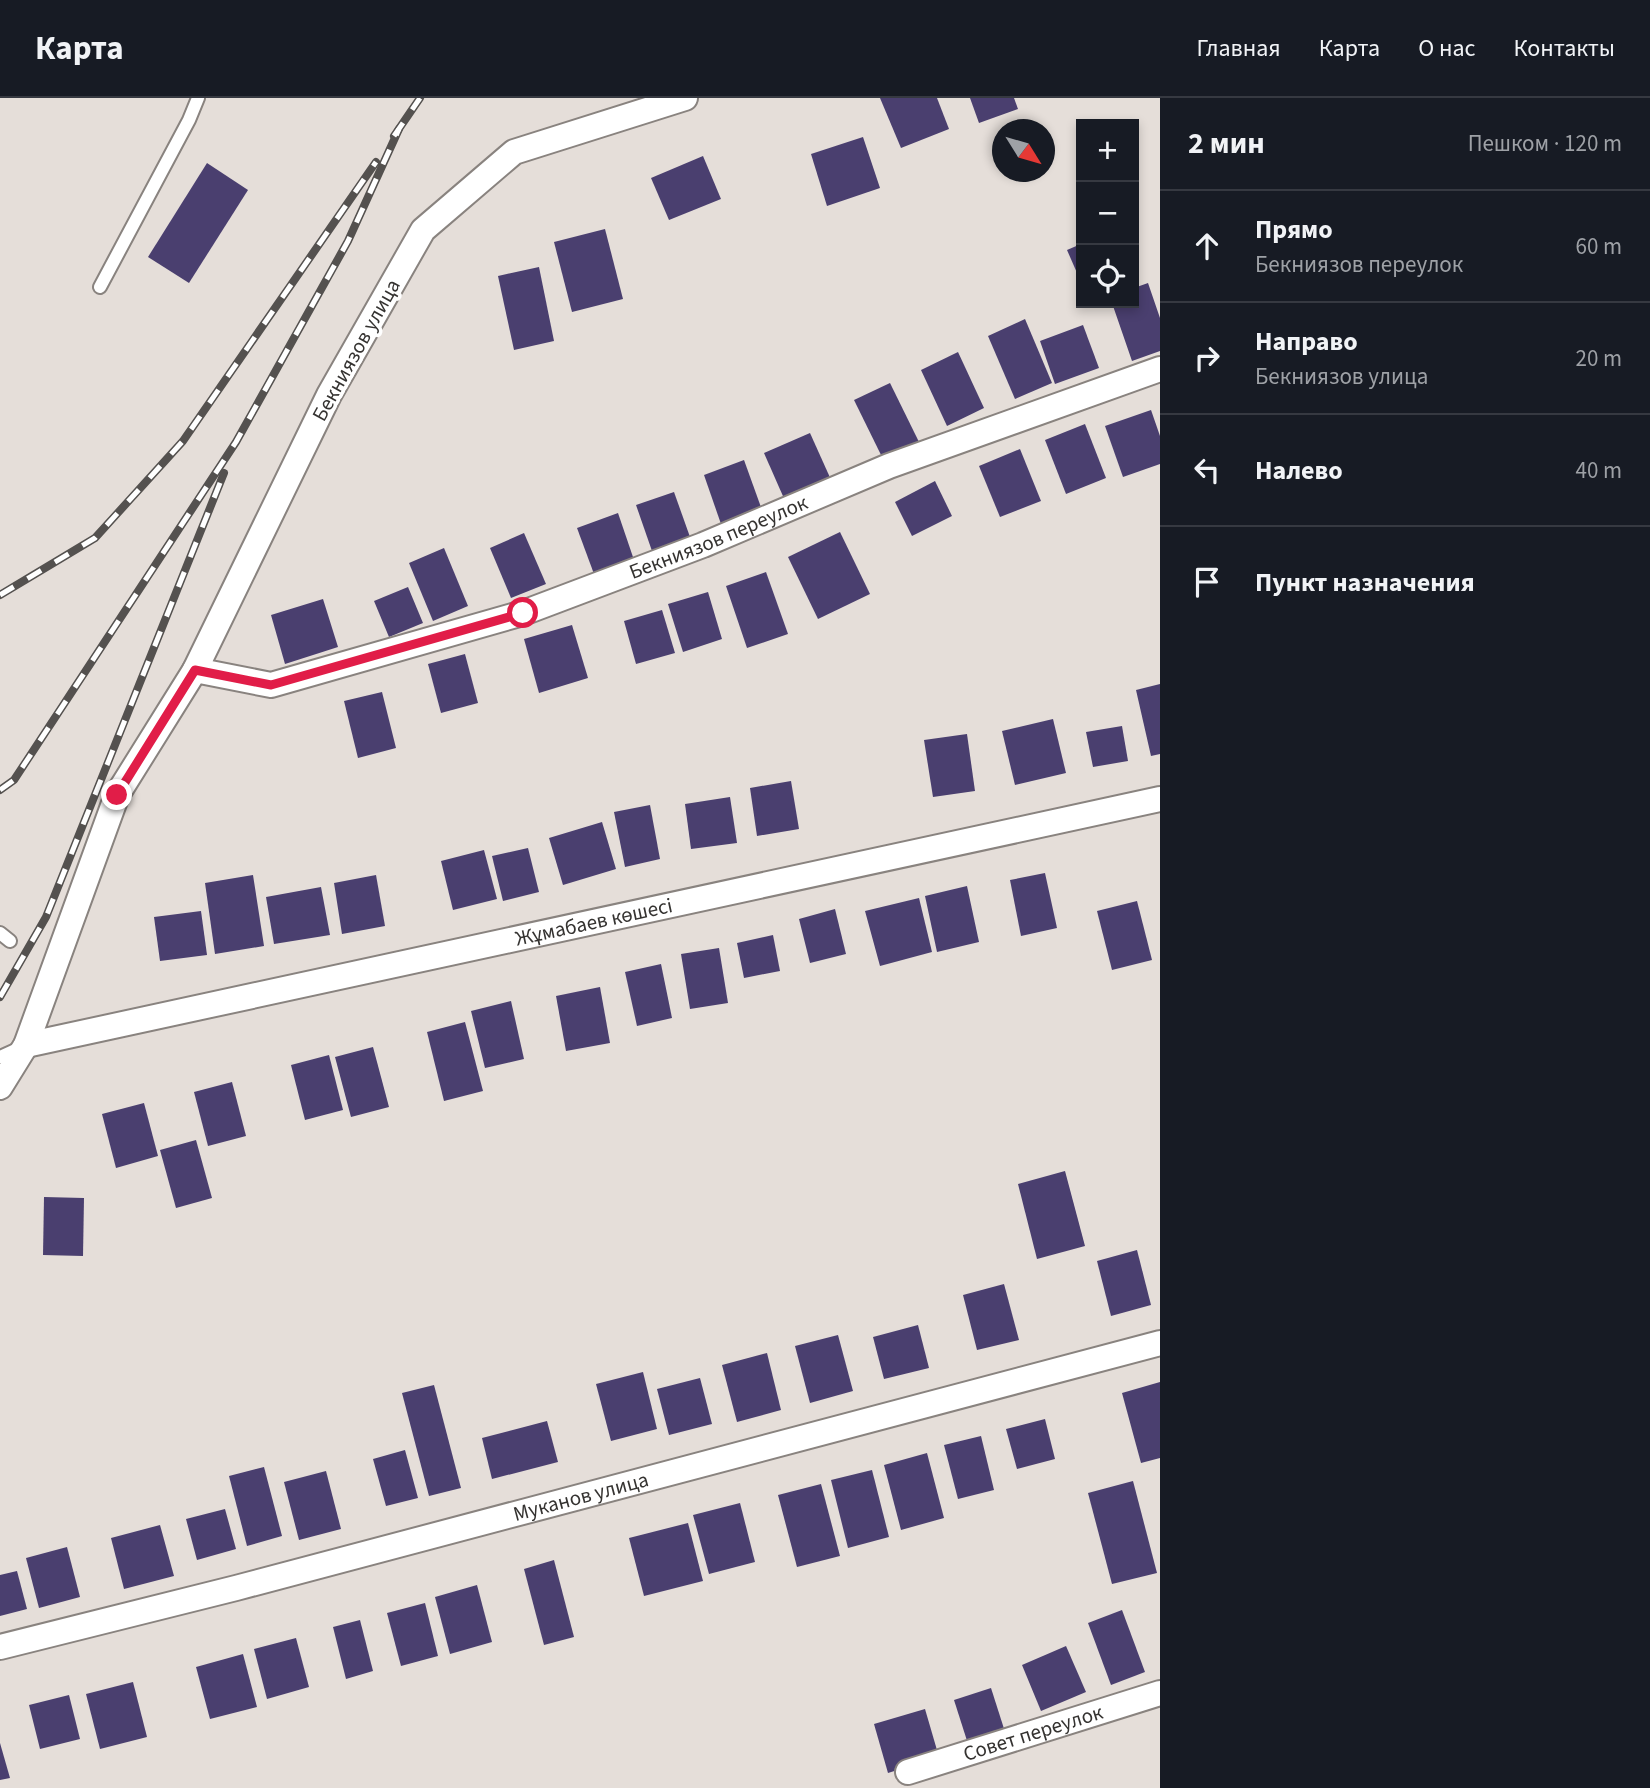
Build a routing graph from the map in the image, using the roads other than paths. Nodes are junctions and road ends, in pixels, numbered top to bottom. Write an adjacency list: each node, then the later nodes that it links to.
1 (198, 98): 3 (lane)
2 (685, 98): 5 (street, Бекниязов улица)
3 (100, 287)
4 (1160, 369): 5 (street, Бекниязов переулок)
5 (195, 670): 7 (street, Бекниязов улица)
6 (1160, 799): 7 (street, Жұмабаев көшесі)
7 (26, 1045): 8 (lane); 9 (street, Бекниязов улица)
8 (0, 1057)
9 (0, 1087)
10 (1160, 1343): 11 (street, Муканов улица)
11 (0, 1647)
12 (1160, 1693): 13 (street, Совет переулок)
13 (908, 1772)

